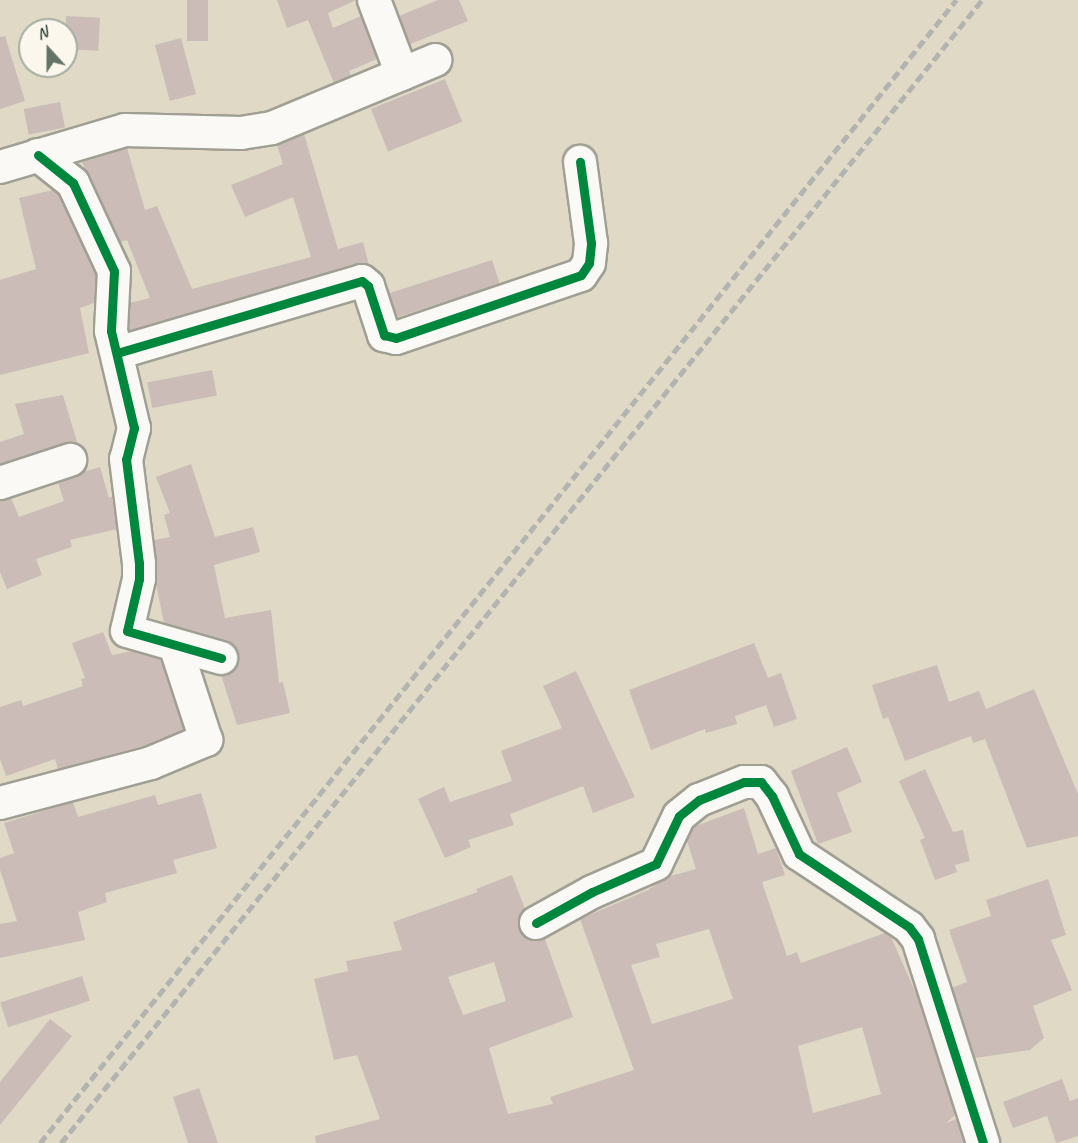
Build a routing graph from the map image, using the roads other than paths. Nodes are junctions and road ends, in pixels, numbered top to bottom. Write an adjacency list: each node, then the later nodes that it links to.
1 (375, 0): 3 (street)
2 (435, 60): 3 (street)
3 (402, 74): 4 (street)
4 (38, 155): 6 (street); 7 (street)
5 (580, 162): 7 (street)
6 (0, 167)
7 (117, 353): 10 (street)
8 (69, 460): 9 (street)
9 (0, 483)
10 (176, 648): 11 (street); 12 (street)
11 (221, 658)
12 (0, 803)
13 (536, 923): 14 (street)
14 (983, 1143)

